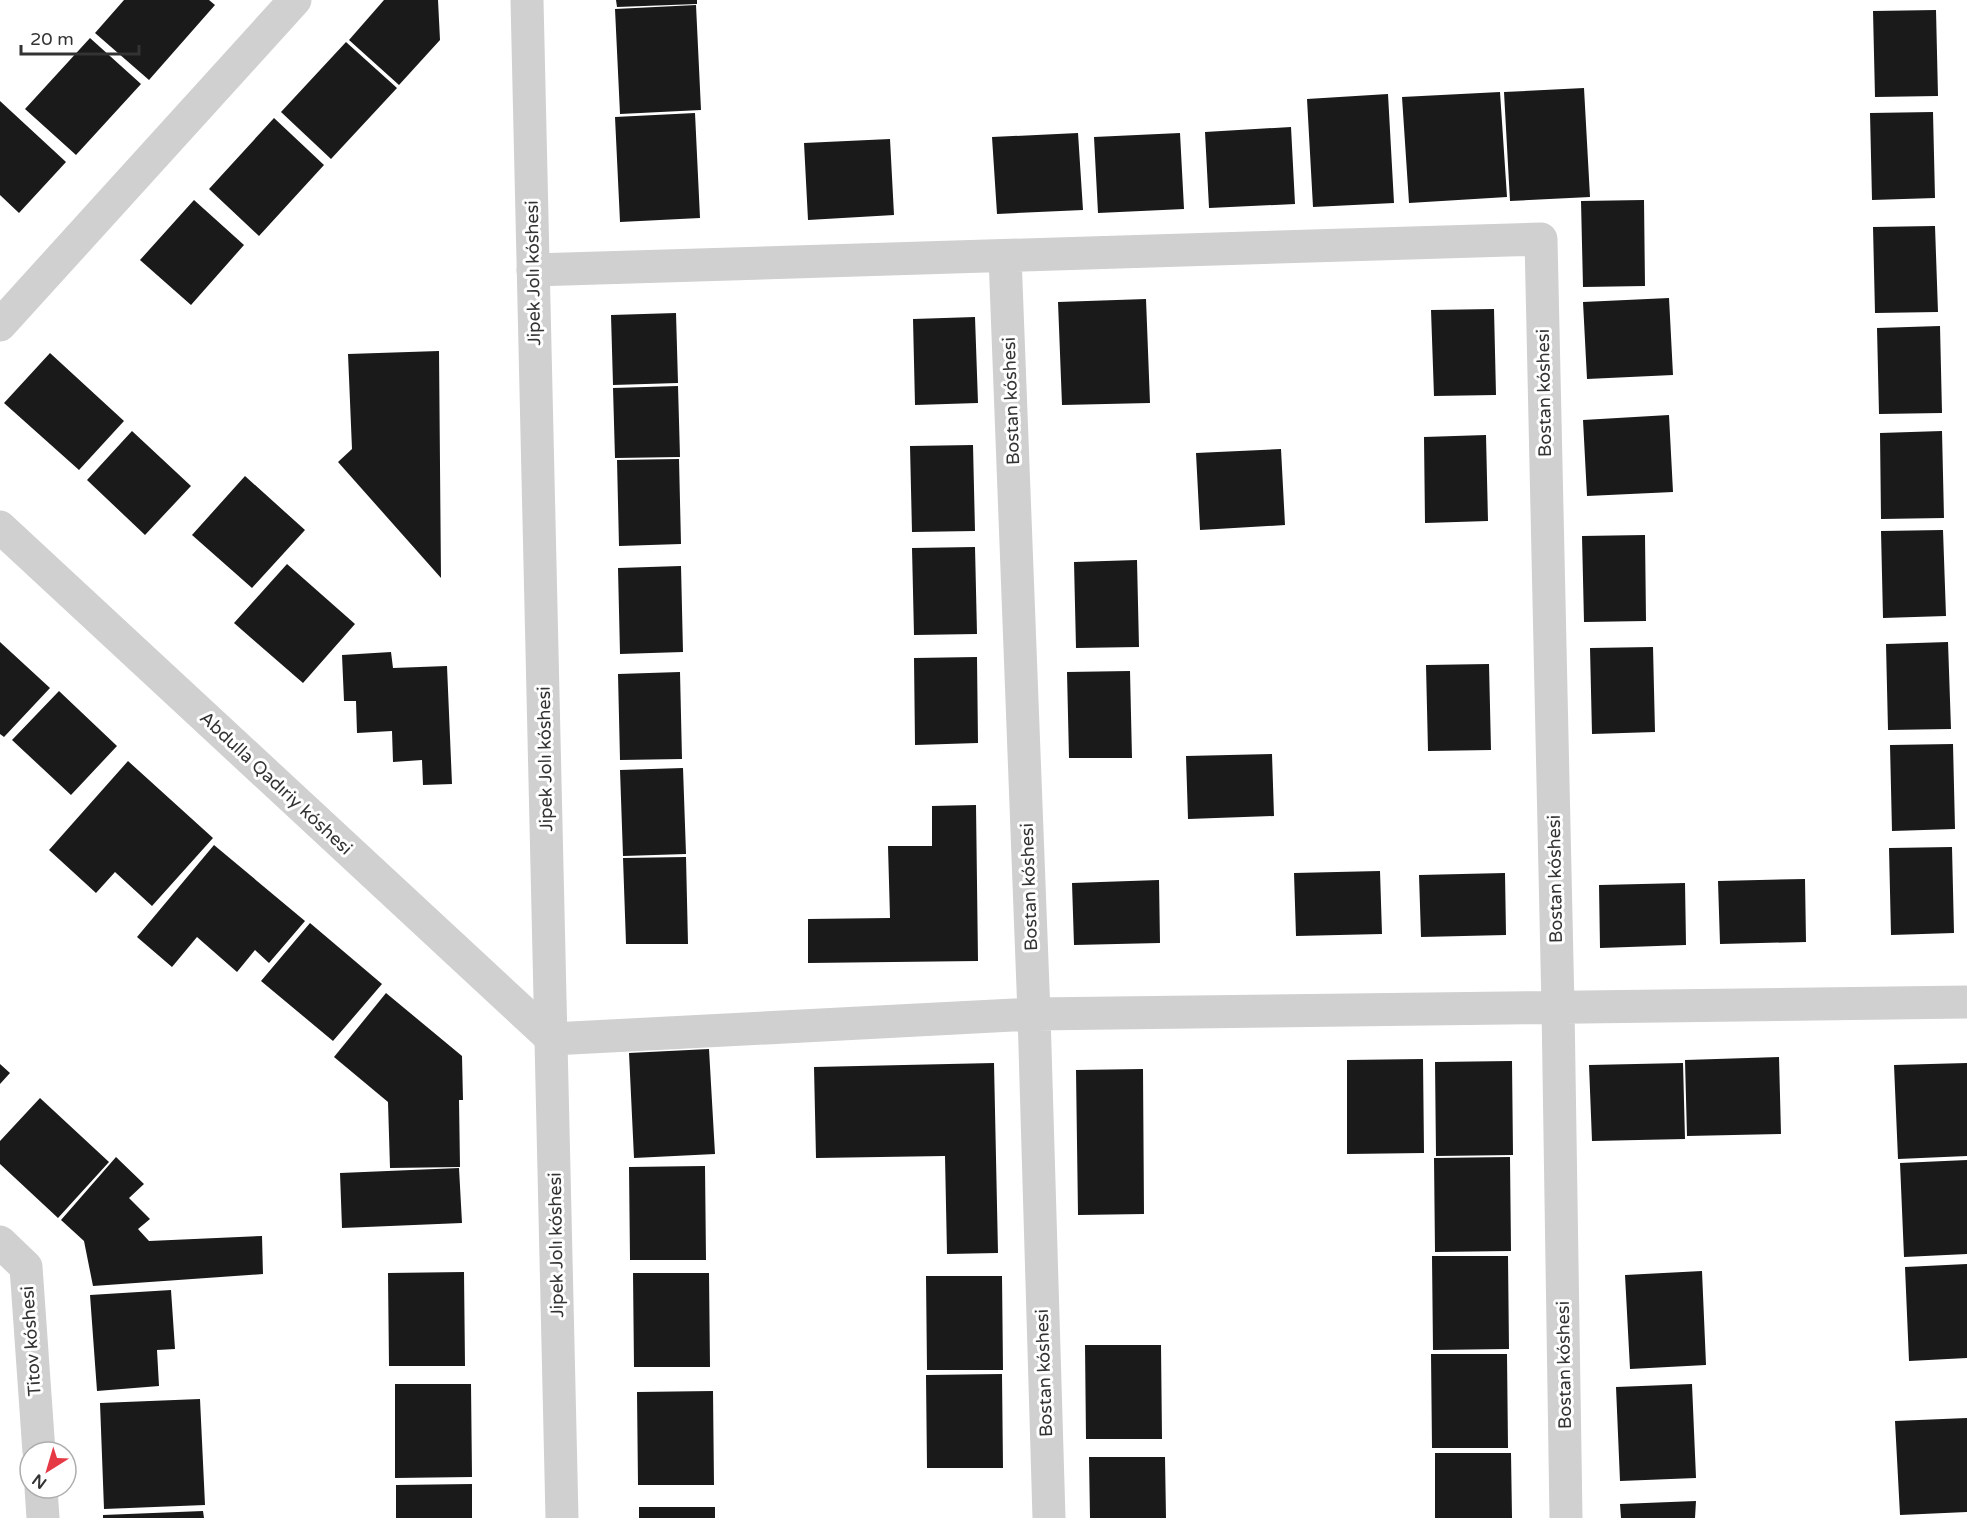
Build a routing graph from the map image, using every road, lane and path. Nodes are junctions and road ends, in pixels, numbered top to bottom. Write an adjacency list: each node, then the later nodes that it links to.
1 (295, 0): 5 (street)
2 (527, 0): 4 (street, Jipek Jolı kóshesi)
3 (1005, 256): 4 (street); 8 (street, Bostan kóshesi); 9 (street, Bostan kóshesi)
4 (533, 270): 10 (street, Jipek Jolı kóshesi)
5 (0, 325)
6 (0, 527): 10 (street, Abdulla Qadıriy kóshesi)
7 (1967, 1002): 8 (street)
8 (1558, 1007): 9 (street); 17 (street, Bostan kóshesi)
9 (1034, 1014): 10 (street); 16 (street, Bostan kóshesi)
10 (552, 1040): 15 (street, Jipek Jolı kóshesi)
11 (0, 1242): 12 (street, Titov kóshesi)
12 (38, 1440)
13 (42, 1500): 14 (street)
14 (43, 1518)
15 (562, 1518)
16 (1049, 1518)
17 (1566, 1518)

